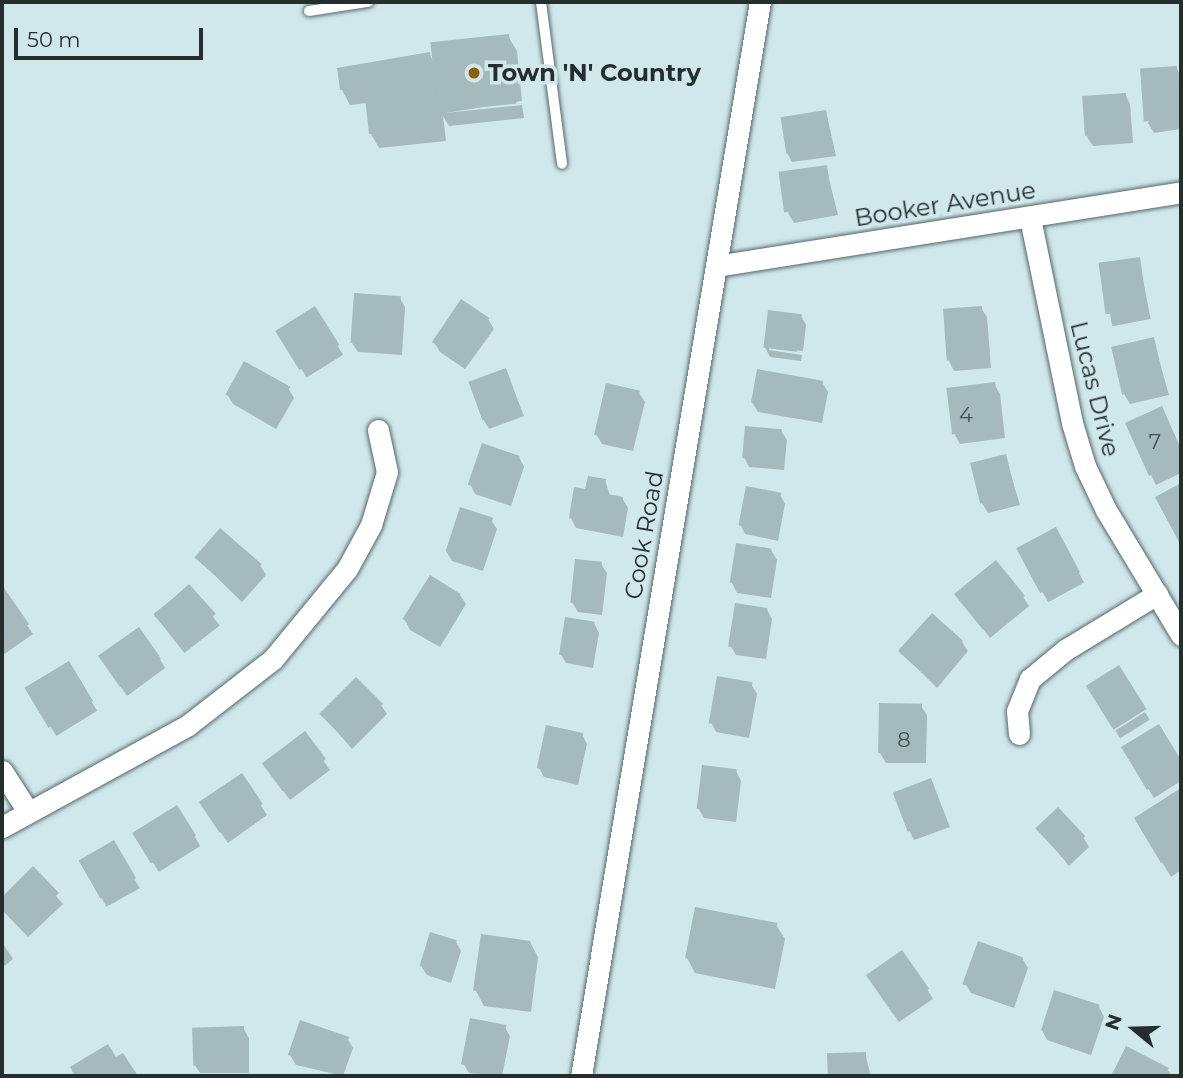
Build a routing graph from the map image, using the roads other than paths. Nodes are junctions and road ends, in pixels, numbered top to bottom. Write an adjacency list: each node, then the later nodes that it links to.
1 (368, 2): 4 (lane)
2 (541, 2): 5 (lane)
3 (760, 2): 8 (street, Cook Road)
4 (309, 11)
5 (562, 164)
6 (1181, 192): 7 (street, Booker Avenue)
7 (1030, 218): 8 (street, Booker Avenue); 10 (street, Lucas Drive)
8 (716, 266): 16 (street, Cook Road)
9 (378, 430): 14 (street)
10 (1157, 594): 11 (street, Lucas Drive); 12 (street)
11 (1181, 635)
12 (1018, 734)
13 (2, 771): 14 (street)
14 (27, 810): 15 (street)
15 (2, 827)
16 (581, 1076)

